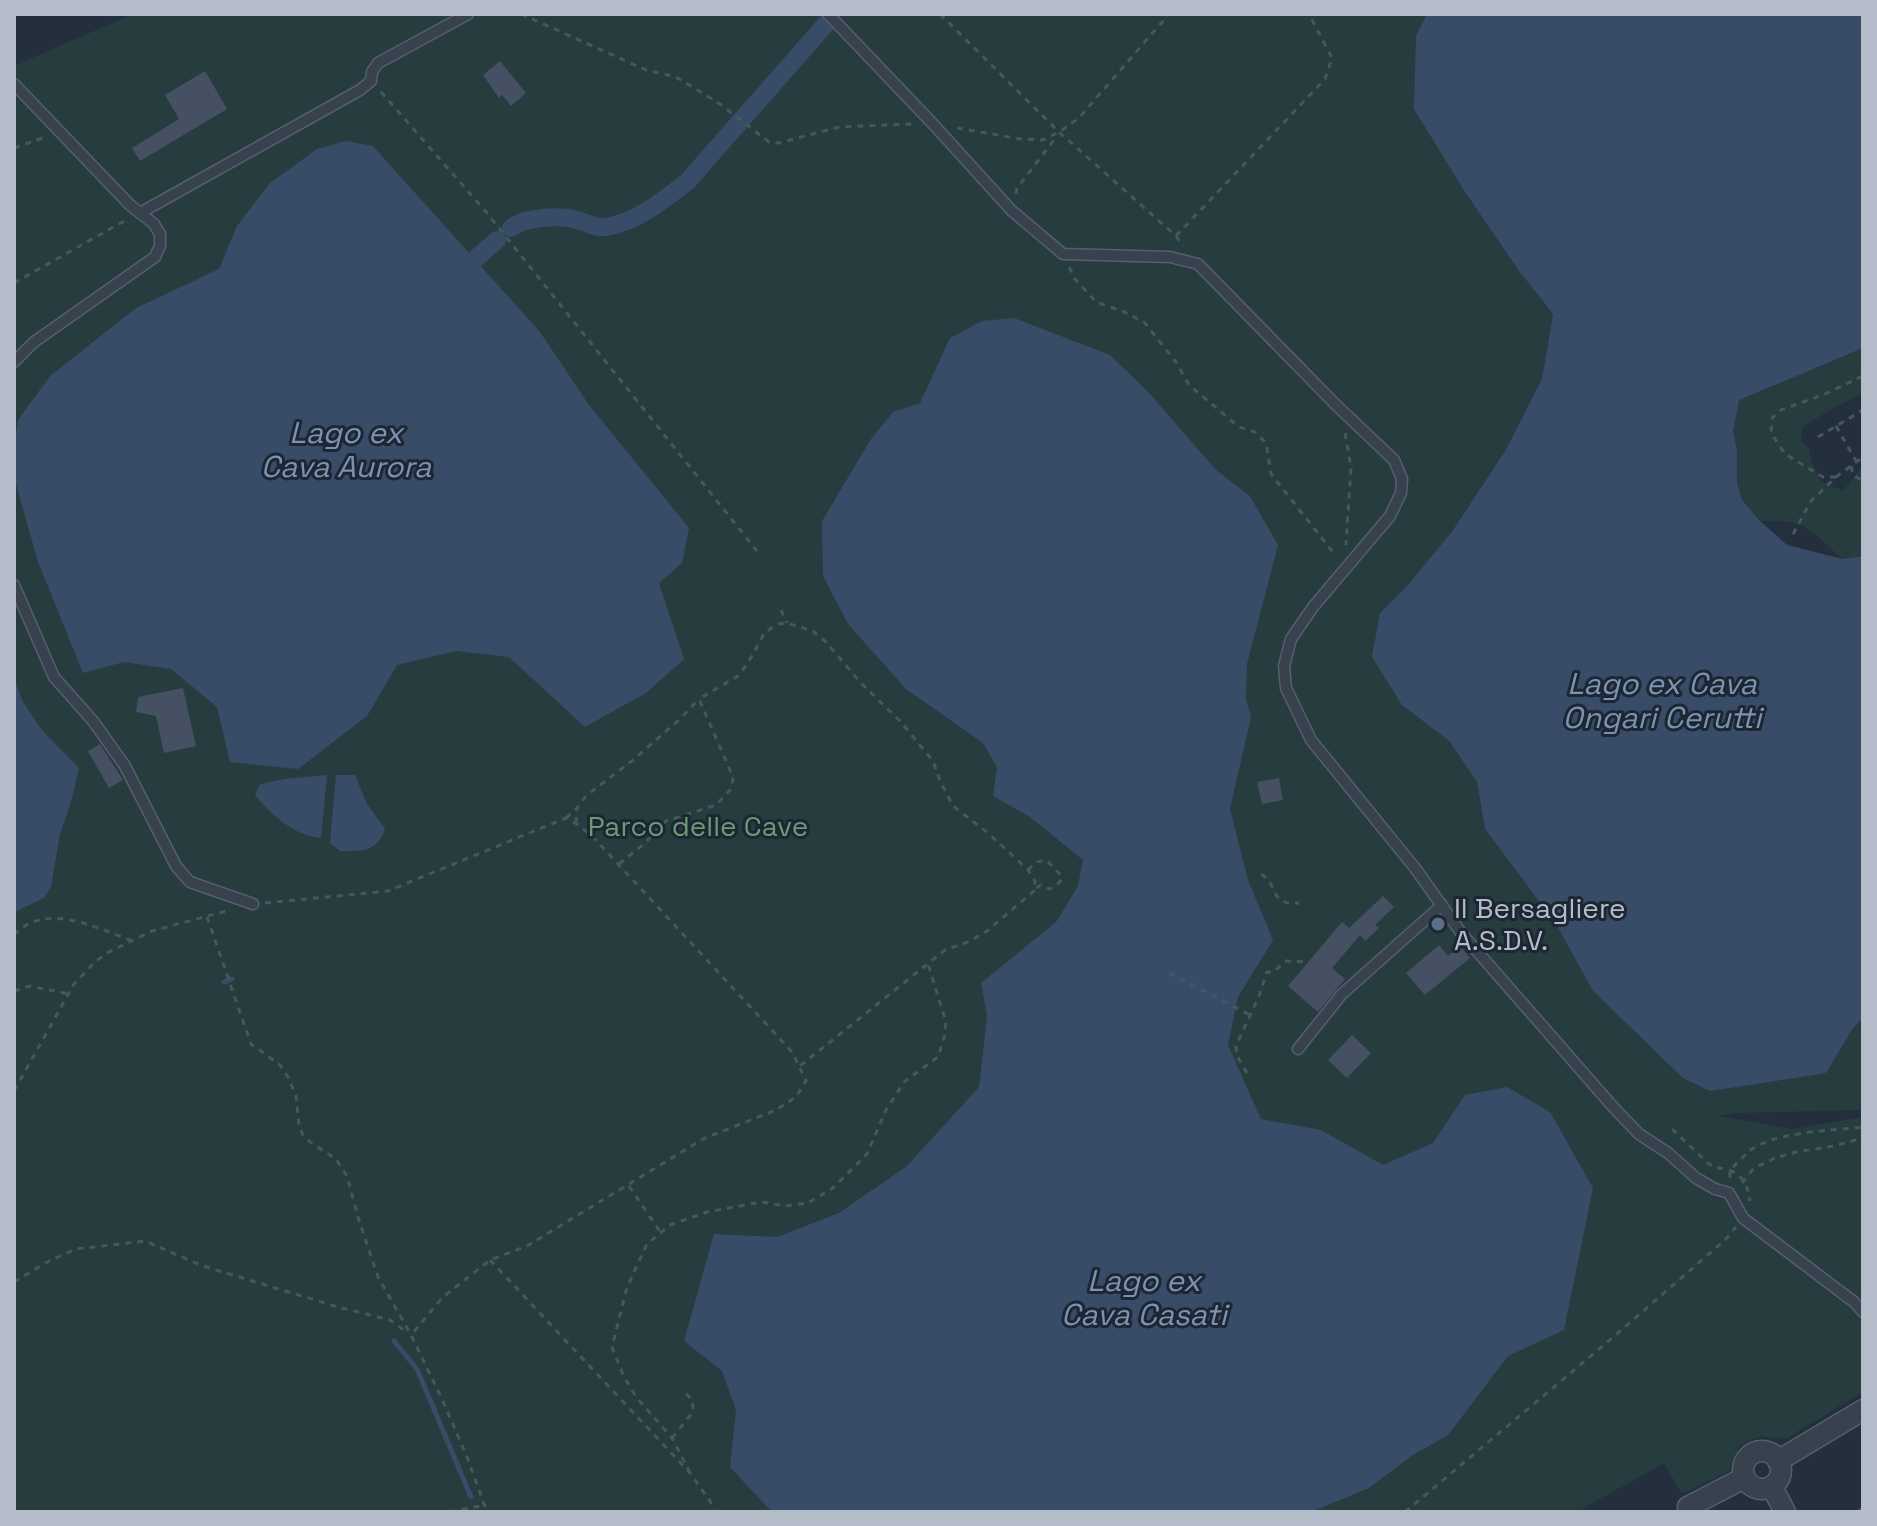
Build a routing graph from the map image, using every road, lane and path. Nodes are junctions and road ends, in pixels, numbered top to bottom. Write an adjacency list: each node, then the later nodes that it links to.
1 (468, 14): 7 (lane)
2 (521, 14): 9 (path)
3 (828, 14): 9 (lane)
4 (940, 14): 11 (path)
5 (1169, 14): 11 (path)
6 (1309, 14): 15 (path)
7 (371, 80): 14 (lane); 31 (path)
8 (14, 84): 10 (lane)
9 (933, 124): 11 (path); 13 (lane)
10 (60, 132): 12 (path); 14 (lane)
11 (1059, 132): 13 (path); 15 (path)
12 (14, 148)
13 (1012, 211): 16 (lane)
14 (140, 213): 18 (path); 19 (lane)
15 (1176, 236): 17 (path)
16 (1063, 254): 17 (lane); 32 (path)
17 (1198, 264): 21 (lane)
18 (14, 283)
19 (14, 362)
20 (1863, 376): 28 (path)
21 (1336, 405): 32 (path); 32 (lane)
22 (1863, 410): 23 (path)
23 (1836, 426): 24 (path); 26 (path)
24 (1818, 437)
25 (1863, 457): 26 (path)
26 (1856, 462): 27 (path)
27 (1851, 466): 28 (path); 29 (path)
28 (1836, 477): 30 (path)
29 (1863, 481)
30 (1793, 534)
31 (757, 551)
32 (1346, 569): 46 (lane)
33 (14, 585): 45 (lane)
34 (781, 610): 35 (path)
35 (787, 623): 36 (path); 41 (path)
36 (699, 699): 37 (path); 40 (path)
37 (577, 808): 38 (path); 39 (path)
38 (566, 818): 39 (path); 45 (path)
39 (576, 823): 40 (path)
40 (619, 864): 57 (path)
41 (1028, 870): 43 (path); 43 (path)
42 (1261, 874): 44 (path)
43 (1034, 891): 51 (path)
44 (1299, 903)
45 (253, 904): 47 (path)
46 (1442, 905): 56 (lane); 65 (lane)
47 (207, 916): 49 (path); 71 (path)
48 (14, 935): 49 (path)
49 (133, 941): 54 (path)
50 (1308, 962): 55 (path)
51 (928, 964): 57 (path); 67 (path)
52 (1169, 973): 55 (path)
53 (14, 991): 54 (path)
54 (69, 994): 59 (path)
55 (1250, 1015): 58 (path)
56 (1298, 1049)
57 (800, 1066): 64 (path)
58 (1247, 1073)
59 (14, 1091)
60 (1863, 1127): 63 (path)
61 (1672, 1129): 63 (path)
62 (1863, 1138): 63 (path)
63 (1730, 1170): 65 (path)
64 (628, 1185): 67 (path); 68 (path)
65 (1729, 1193): 66 (lane)
66 (1743, 1218): 70 (lane); 85 (path)
67 (661, 1233): 74 (path)
68 (490, 1260): 71 (path); 76 (path)
69 (14, 1282): 71 (path)
70 (1863, 1312)
71 (411, 1335): 79 (path)
72 (684, 1392): 74 (path)
73 (1863, 1410): 75 (street)
74 (672, 1438): 76 (path)
75 (1778, 1461): 77 (street); 78 (street)
76 (690, 1473): 84 (path)
77 (1744, 1478): 78 (street); 81 (street)
78 (1772, 1487): 86 (street)
79 (484, 1505): 82 (path); 83 (path)
80 (1863, 1508): 87 (path)
81 (1683, 1510)
82 (450, 1512)
83 (487, 1512)
84 (715, 1512)
85 (1405, 1512)
86 (1785, 1512)
87 (1857, 1512)

